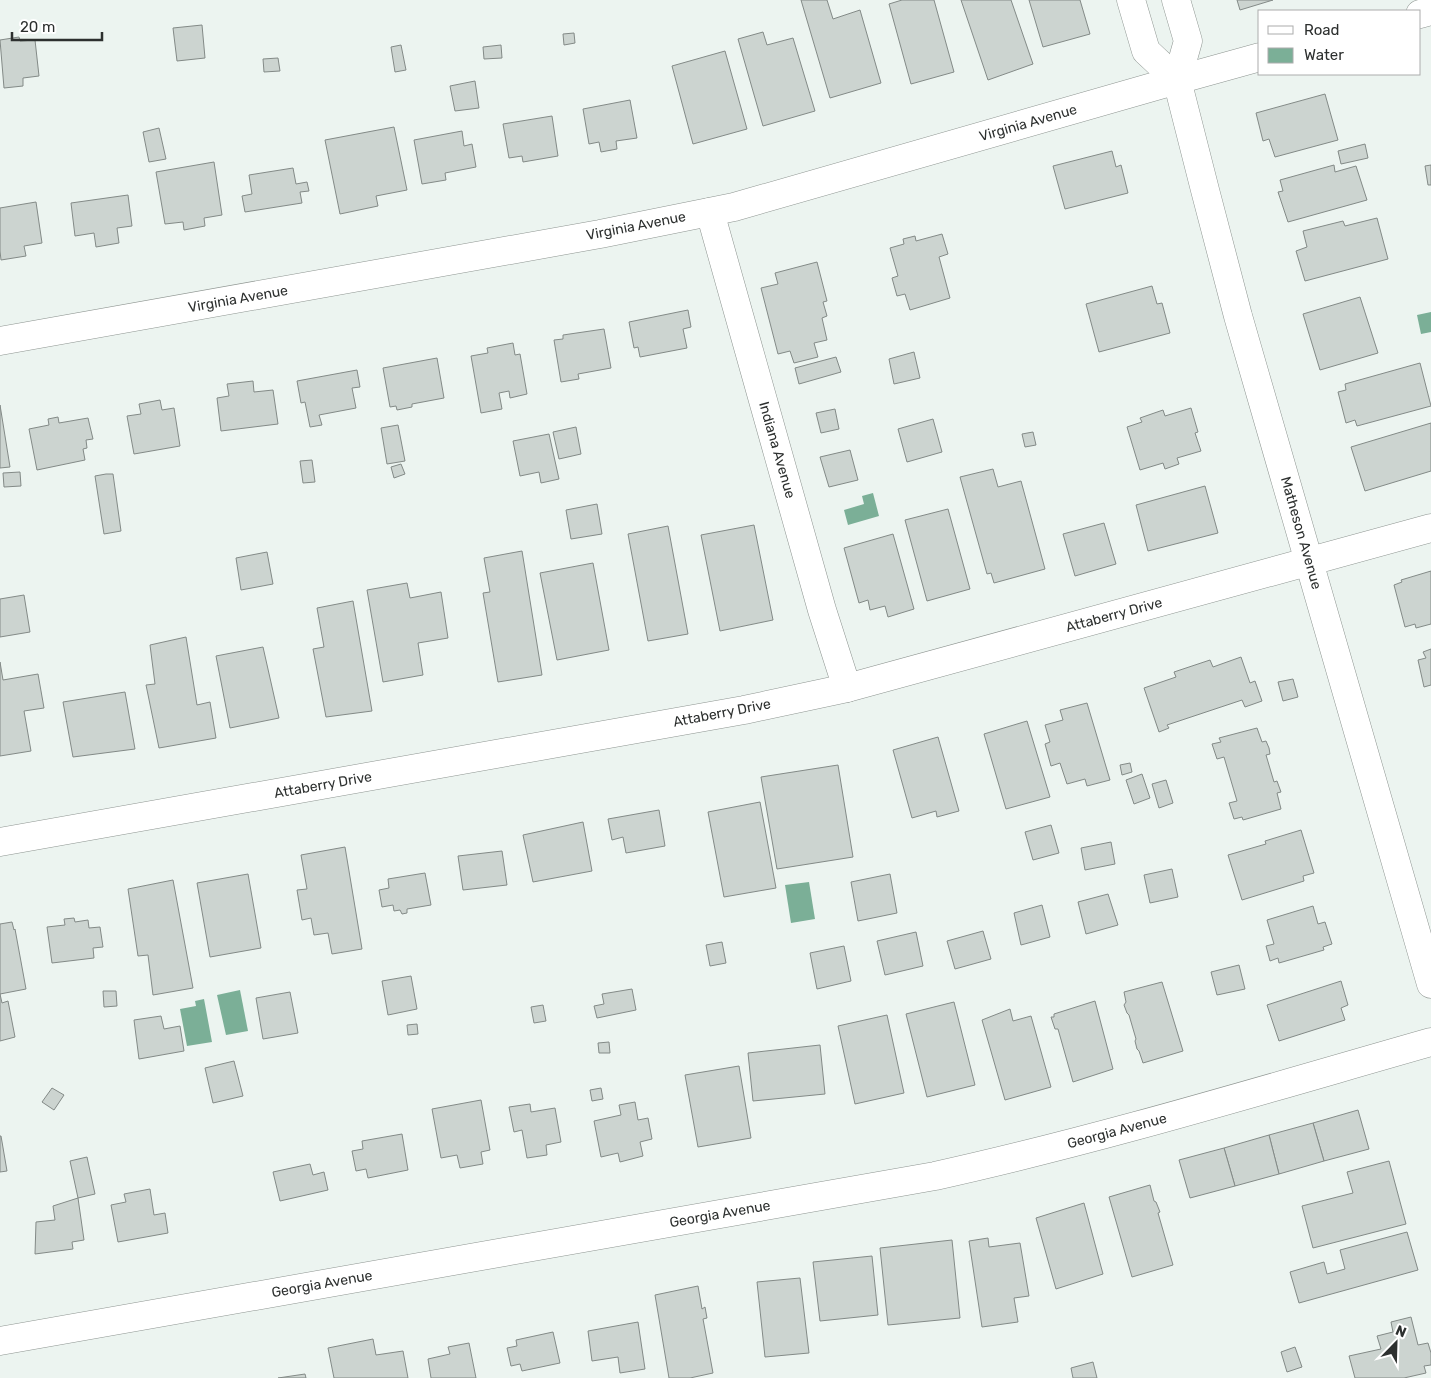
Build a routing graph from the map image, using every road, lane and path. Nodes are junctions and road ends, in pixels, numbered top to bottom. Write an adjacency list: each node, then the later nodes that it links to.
1 (1131, 0): 4 (street)
2 (1176, 0): 4 (street)
3 (1258, 59): 4 (street, Virginia Avenue)
4 (1177, 80): 5 (street, Virginia Avenue); 8 (street, Matheson Avenue)
5 (710, 212): 6 (street, Virginia Avenue); 9 (street, Indiana Avenue)
6 (0, 341)
7 (1431, 528): 8 (street, Attaberry Drive)
8 (1309, 562): 9 (street, Attaberry Drive); 11 (street, Matheson Avenue)
9 (847, 688): 10 (street, Attaberry Drive)
10 (0, 842)
11 (1431, 984)
12 (1431, 1042): 13 (street, Georgia Avenue)
13 (0, 1341)

